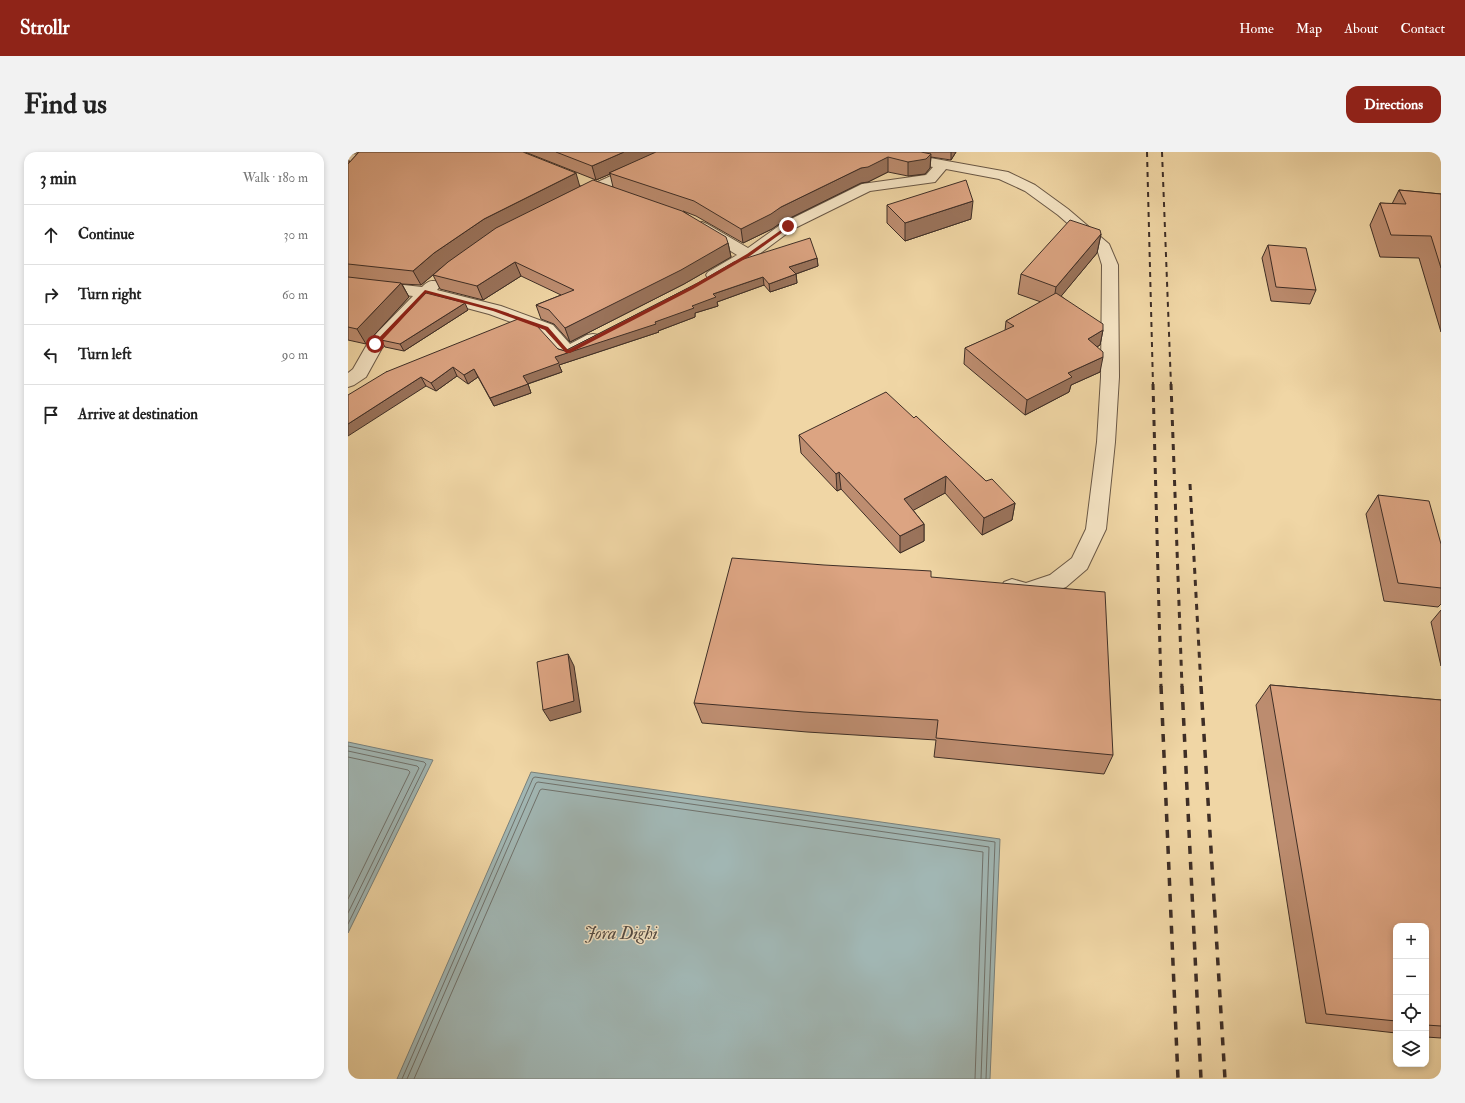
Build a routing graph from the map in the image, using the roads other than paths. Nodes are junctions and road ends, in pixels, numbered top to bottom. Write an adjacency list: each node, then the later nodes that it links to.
1 (675, 152): 7 (street)
2 (873, 152): 4 (street)
3 (348, 157): 5 (street)
4 (941, 164): 11 (street); 18 (street)
5 (348, 176)
6 (582, 181): 7 (street)
7 (596, 187): 8 (street); 9 (street)
8 (618, 194)
9 (563, 204)
10 (691, 220): 11 (street)
11 (748, 255): 13 (street)
12 (442, 277): 15 (street)
13 (704, 281)
14 (348, 284): 15 (street)
15 (425, 292): 16 (street); 17 (street)
16 (609, 331)
17 (348, 381)
18 (1001, 584)

